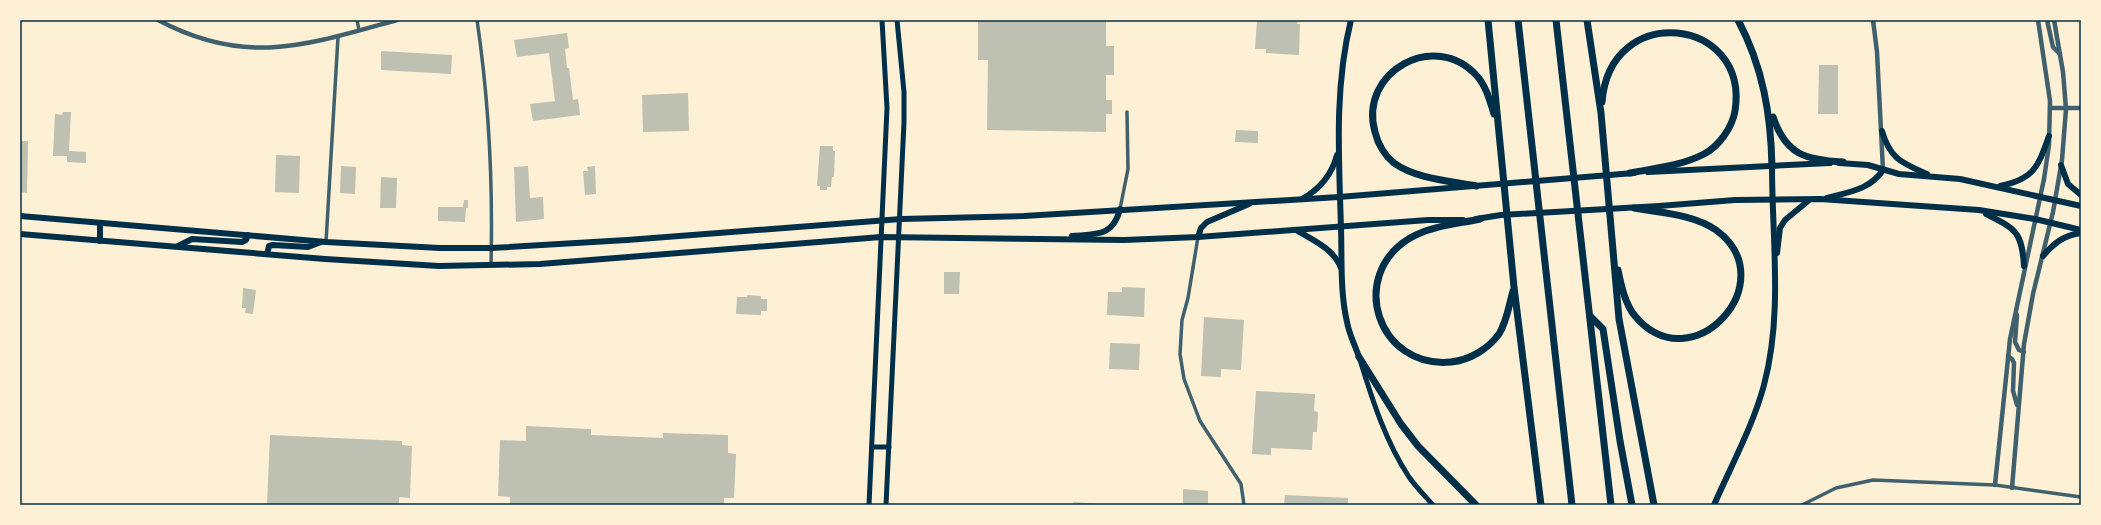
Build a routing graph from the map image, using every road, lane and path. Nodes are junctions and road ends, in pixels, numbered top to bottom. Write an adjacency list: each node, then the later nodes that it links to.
1 (158, 20): 18 (street)
2 (357, 20): 17 (street)
3 (397, 20): 17 (street)
4 (477, 20): 71 (street)
5 (882, 20): 55 (main road)
6 (897, 20): 52 (main road)
7 (1351, 20): 28 (main road)
8 (1488, 20): 29 (highway)
9 (1518, 20): 96 (highway)
10 (1556, 20): 80 (highway)
11 (1587, 20): 25 (highway)
12 (1738, 20): 20 (highway)
13 (1873, 20): 26 (street)
14 (2038, 20): 21 (street)
15 (2047, 20): 19 (street)
16 (2054, 20): 19 (street)
17 (359, 30): 18 (street)
18 (338, 37): 69 (street)
19 (2060, 54): 23 (street)
20 (1766, 98): 30 (highway); 32 (highway)
21 (2050, 108): 23 (street); 27 (street)
22 (2081, 108): 23 (street)
23 (2066, 109): 31 (street)
24 (1127, 112): 49 (street)
25 (1601, 112): 34 (highway); 67 (highway)
26 (1882, 131): 33 (street); 35 (main road)
27 (2049, 136): 37 (main road); 39 (street)
28 (1340, 147): 40 (main road); 42 (main road)
29 (1501, 150): 36 (highway); 78 (highway)
30 (1843, 162): 32 (main road); 33 (main road)
31 (2061, 165): 38 (main road); 44 (street)
32 (1772, 167): 34 (main road); 41 (main road)
33 (1883, 170): 35 (main road); 43 (main road)
34 (1630, 173): 36 (main road)
35 (1930, 176): 37 (main road)
36 (1476, 186): 40 (main road)
37 (1998, 187): 39 (main road)
38 (2081, 194)
39 (2040, 196): 44 (main road); 54 (street)
40 (1340, 198): 42 (main road); 58 (main road)
41 (1772, 199): 45 (main road); 48 (main road); 76 (main road)
42 (1299, 200): 46 (main road)
43 (1820, 200): 45 (main road); 50 (main road)
44 (2056, 200): 47 (main road); 56 (street)
45 (1808, 201): 76 (main road)
46 (1252, 203): 49 (main road); 65 (main road)
47 (2081, 206)
48 (1634, 208): 53 (main road); 67 (highway)
49 (1120, 209): 52 (main road); 66 (main road)
50 (1979, 210): 54 (main road); 75 (main road)
51 (20, 216): 57 (main road)
52 (900, 219): 55 (main road); 64 (main road)
53 (1480, 219): 58 (main road); 78 (highway)
54 (2035, 219): 56 (main road); 75 (street)
55 (881, 220): 63 (main road); 71 (main road)
56 (2051, 222): 60 (main road); 73 (street)
57 (100, 223): 62 (main road); 68 (main road)
58 (1341, 227): 59 (main road); 77 (main road)
59 (1296, 230): 65 (main road); 77 (main road)
60 (2081, 231): 73 (main road)
61 (20, 234): 68 (main road)
62 (248, 235): 69 (main road); 70 (main road)
63 (881, 237): 64 (main road); 74 (main road); 86 (main road)
64 (899, 237): 66 (main road); 85 (main road)
65 (1198, 237): 66 (main road); 92 (street)
66 (1050, 239)
67 (1612, 240): 99 (highway)
68 (100, 241): 70 (main road)
69 (324, 241): 71 (main road); 72 (main road)
70 (177, 247): 72 (main road)
71 (492, 248): 74 (street)
72 (267, 254): 74 (main road)
73 (2043, 256): 81 (street)
74 (491, 265)
75 (2024, 266): 79 (street)
76 (1775, 269): 100 (main road)
77 (1342, 271): 82 (main road)
78 (1514, 287): 95 (highway)
79 (2016, 306): 81 (street); 83 (street)
80 (1590, 316): 97 (highway); 98 (highway)
81 (2024, 352): 84 (street)
82 (1359, 356): 93 (main road); 94 (highway)
83 (2008, 356): 84 (street); 87 (street)
84 (2019, 408): 88 (street)
85 (889, 447): 86 (main road); 91 (main road)
86 (872, 448): 90 (main road)
87 (1995, 485): 88 (street); 101 (street)
88 (2012, 488): 89 (street)
89 (2081, 497)
90 (869, 505)
91 (886, 505)
92 (1244, 505)
93 (1433, 505)
94 (1476, 505)
95 (1541, 505)
96 (1572, 505)
97 (1611, 505)
98 (1632, 505)
99 (1654, 505)
100 (1714, 505)
101 (1802, 505)

